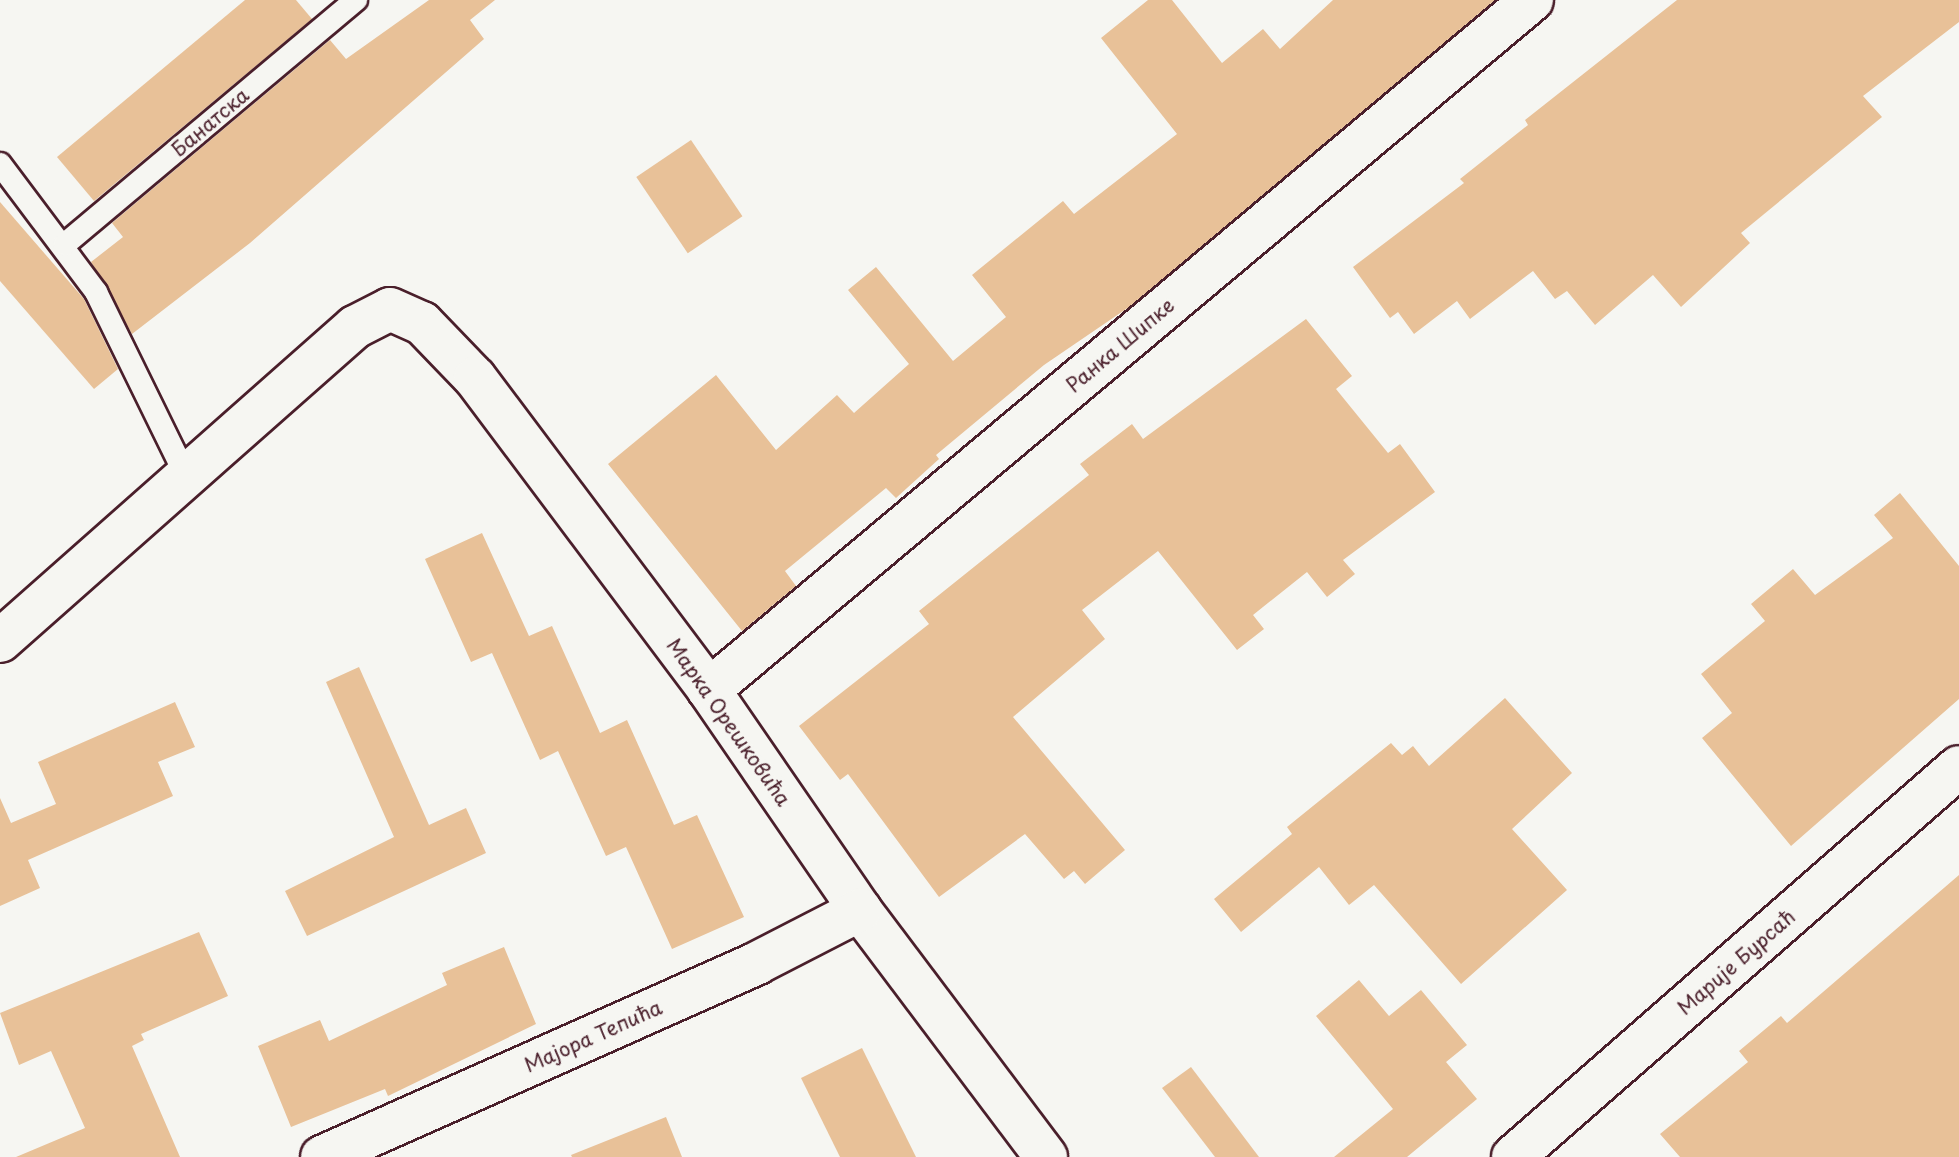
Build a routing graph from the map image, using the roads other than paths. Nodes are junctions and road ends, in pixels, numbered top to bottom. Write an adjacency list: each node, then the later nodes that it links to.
1 (356, 0): 4 (lane, Банатска)
2 (1532, 0): 7 (street, Ранка Шипке)
3 (0, 164): 4 (lane)
4 (65, 244): 5 (lane)
5 (186, 476): 6 (street); 7 (street, Марка Орешковића)
6 (0, 641)
7 (709, 690): 9 (street, Марка Орешковића)
8 (1959, 767): 12 (street, Марије Бурсаћ)
9 (860, 910): 10 (street, Мајора Тепића); 11 (street, Марка Орешковића)
10 (322, 1157)
11 (1046, 1157)
12 (1513, 1157)

